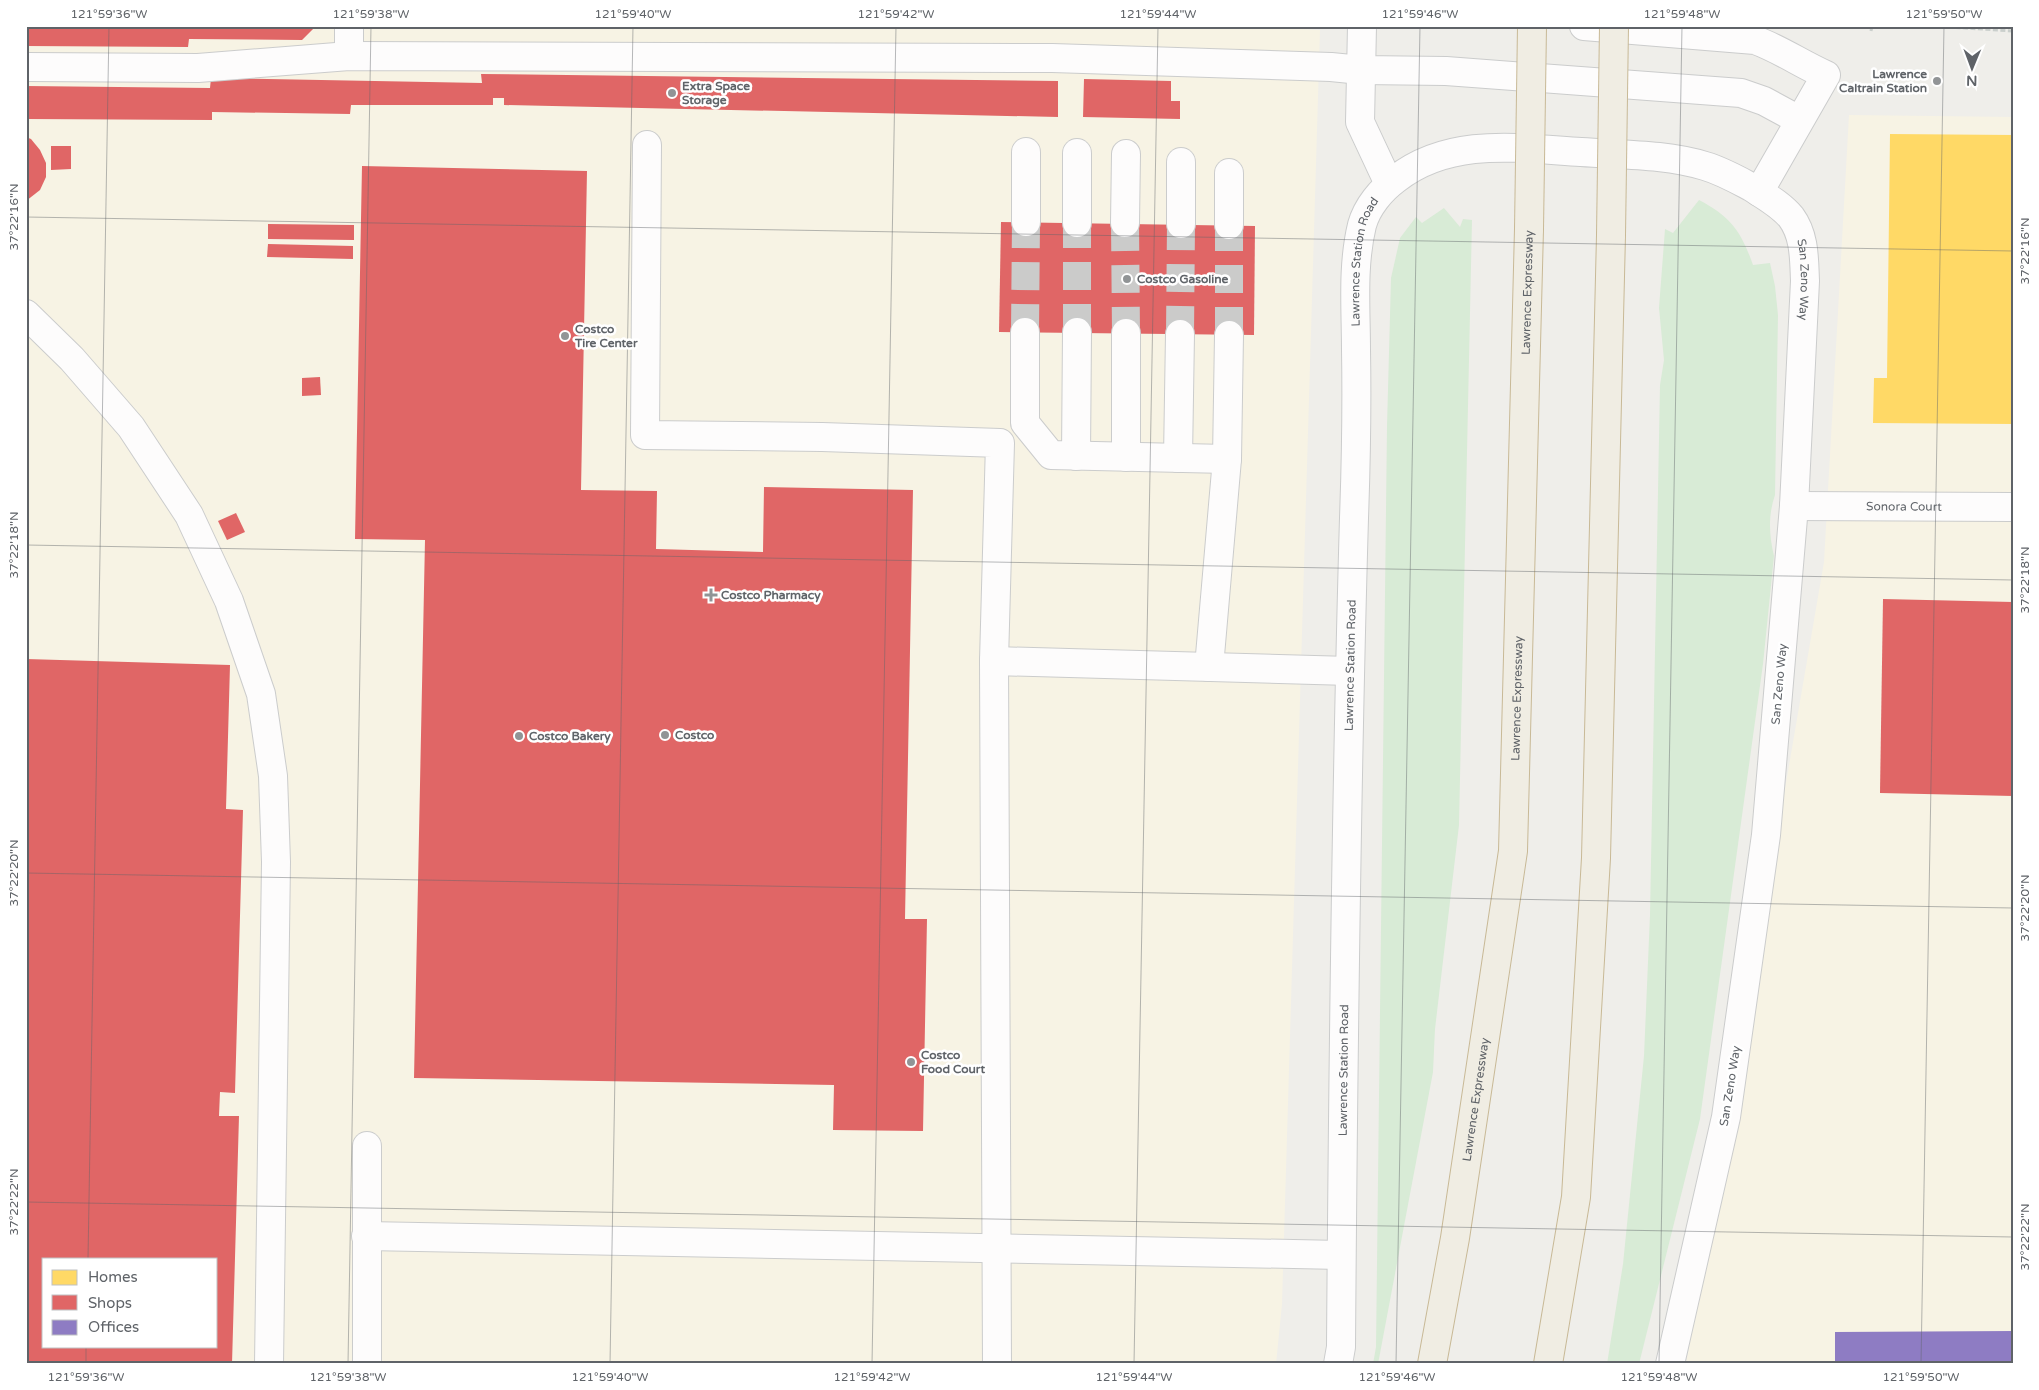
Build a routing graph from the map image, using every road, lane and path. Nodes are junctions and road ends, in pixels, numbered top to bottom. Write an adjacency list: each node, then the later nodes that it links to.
1 (349, 26): 10 (street)
2 (1362, 26): 12 (street)
3 (1532, 26): 51 (highway, Lawrence Expressway, bridge)
4 (1584, 26): 13 (street)
5 (1614, 26): 52 (highway, bridge)
6 (1872, 26): 8 (path)
7 (1933, 26): 9 (path)
8 (1871, 31)
9 (2013, 32)
10 (349, 56): 11 (street); 12 (street)
11 (26, 67)
12 (1360, 70): 13 (street); 21 (street)
13 (1799, 120): 22 (street)
14 (647, 145): 40 (street)
15 (1026, 152): 23 (street)
16 (1077, 153): 24 (street)
17 (1588, 153): 21 (street, Lawrence Station Road); 22 (street, San Zeno Way)
18 (1126, 154): 25 (street)
19 (1181, 162): 26 (street)
20 (1229, 173): 27 (street)
21 (1389, 184): 42 (street, Lawrence Station Road)
22 (1758, 192): 38 (street, San Zeno Way)
23 (1026, 222)
24 (1077, 223)
25 (1125, 223)
26 (1181, 224)
27 (1228, 225)
28 (26, 314): 47 (street)
29 (1025, 332): 34 (street)
30 (1077, 332): 34 (street)
31 (1126, 333): 35 (street)
32 (1180, 334): 36 (street)
33 (1228, 335): 37 (street)
34 (1064, 455): 35 (street)
35 (1126, 457): 36 (street)
36 (1178, 458): 37 (street)
37 (1227, 459): 41 (street)
38 (1794, 506): 39 (street, Sonora Court); 53 (street, San Zeno Way)
39 (2013, 507)
40 (994, 661): 41 (street); 45 (street)
41 (1208, 667): 42 (street)
42 (1350, 671): 46 (street, Lawrence Station Road)
43 (367, 1146): 44 (street)
44 (366, 1236): 45 (street); 48 (street)
45 (996, 1248): 46 (street); 49 (street)
46 (1341, 1255): 50 (street, Lawrence Station Road)
47 (269, 1364)
48 (367, 1364)
49 (997, 1364)
50 (1338, 1364)
51 (1432, 1364)
52 (1548, 1364)
53 (1670, 1364)

